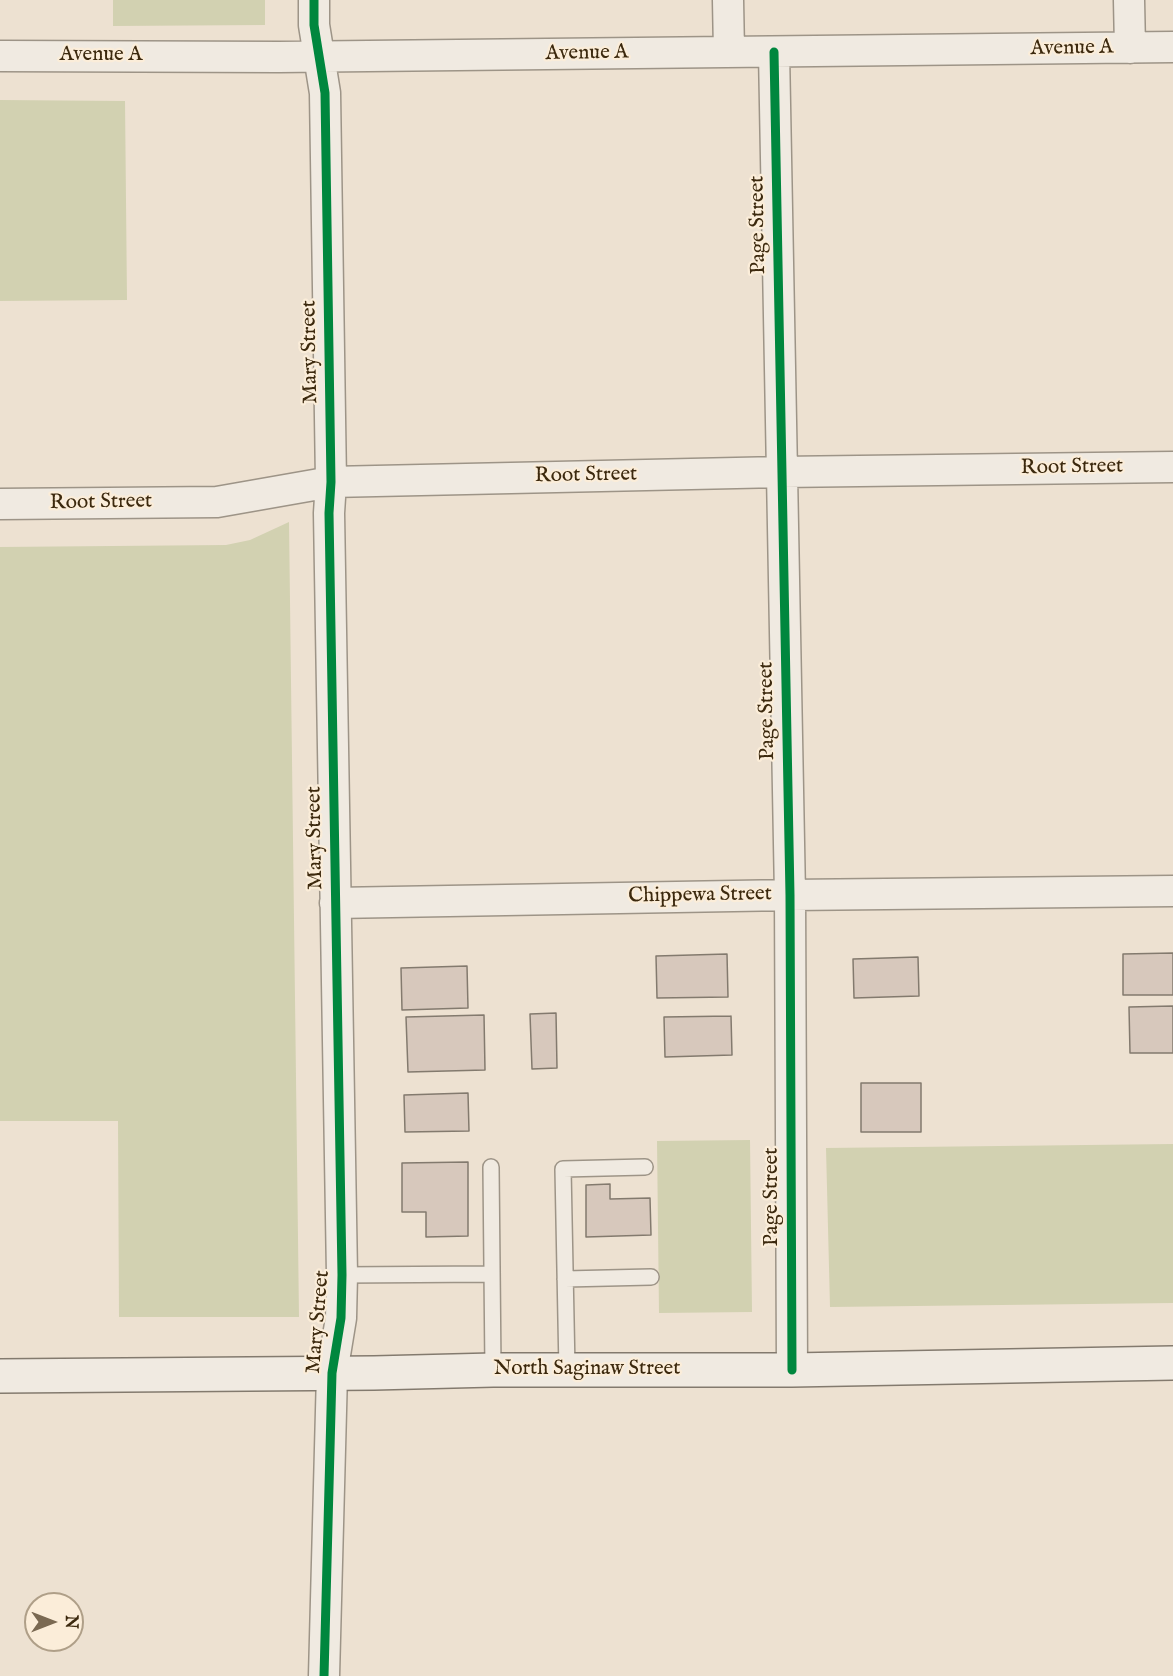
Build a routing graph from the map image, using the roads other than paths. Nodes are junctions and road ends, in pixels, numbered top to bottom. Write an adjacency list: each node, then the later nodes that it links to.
1 (314, 0): 9 (street, Mary Street)
2 (728, 0): 6 (street)
3 (1130, 0): 5 (street)
4 (1173, 47): 5 (street, Avenue A)
5 (1130, 48): 7 (street, Avenue A)
6 (729, 52): 7 (street, Avenue A); 9 (street, Avenue A)
7 (774, 52): 11 (street, Page Street)
8 (0, 56): 9 (street, Avenue A)
9 (320, 57): 12 (street, Mary Street)
10 (1173, 467): 11 (street, Root Street)
11 (781, 472): 12 (street, Root Street); 15 (street, Page Street)
12 (331, 482): 13 (street, Root Street); 16 (street, Mary Street)
13 (0, 504)
14 (1173, 891): 15 (street, Chippewa Street)
15 (790, 895): 16 (street, Chippewa Street); 26 (street, Page Street)
16 (335, 903): 20 (street, Mary Street)
17 (491, 1167): 19 (lane)
18 (645, 1167): 22 (lane)
19 (491, 1274): 20 (lane); 24 (lane)
20 (342, 1275): 27 (street, Mary Street)
21 (651, 1277): 22 (lane)
22 (565, 1279): 25 (lane)
23 (1173, 1363): 26 (main road, North Saginaw Street)
24 (493, 1370): 25 (main road, North Saginaw Street); 27 (main road, North Saginaw Street)
25 (567, 1370): 26 (main road, North Saginaw Street)
26 (792, 1370)
27 (332, 1373): 28 (main road, North Saginaw Street); 29 (street, Mary Street)
28 (0, 1376)
29 (324, 1676)

